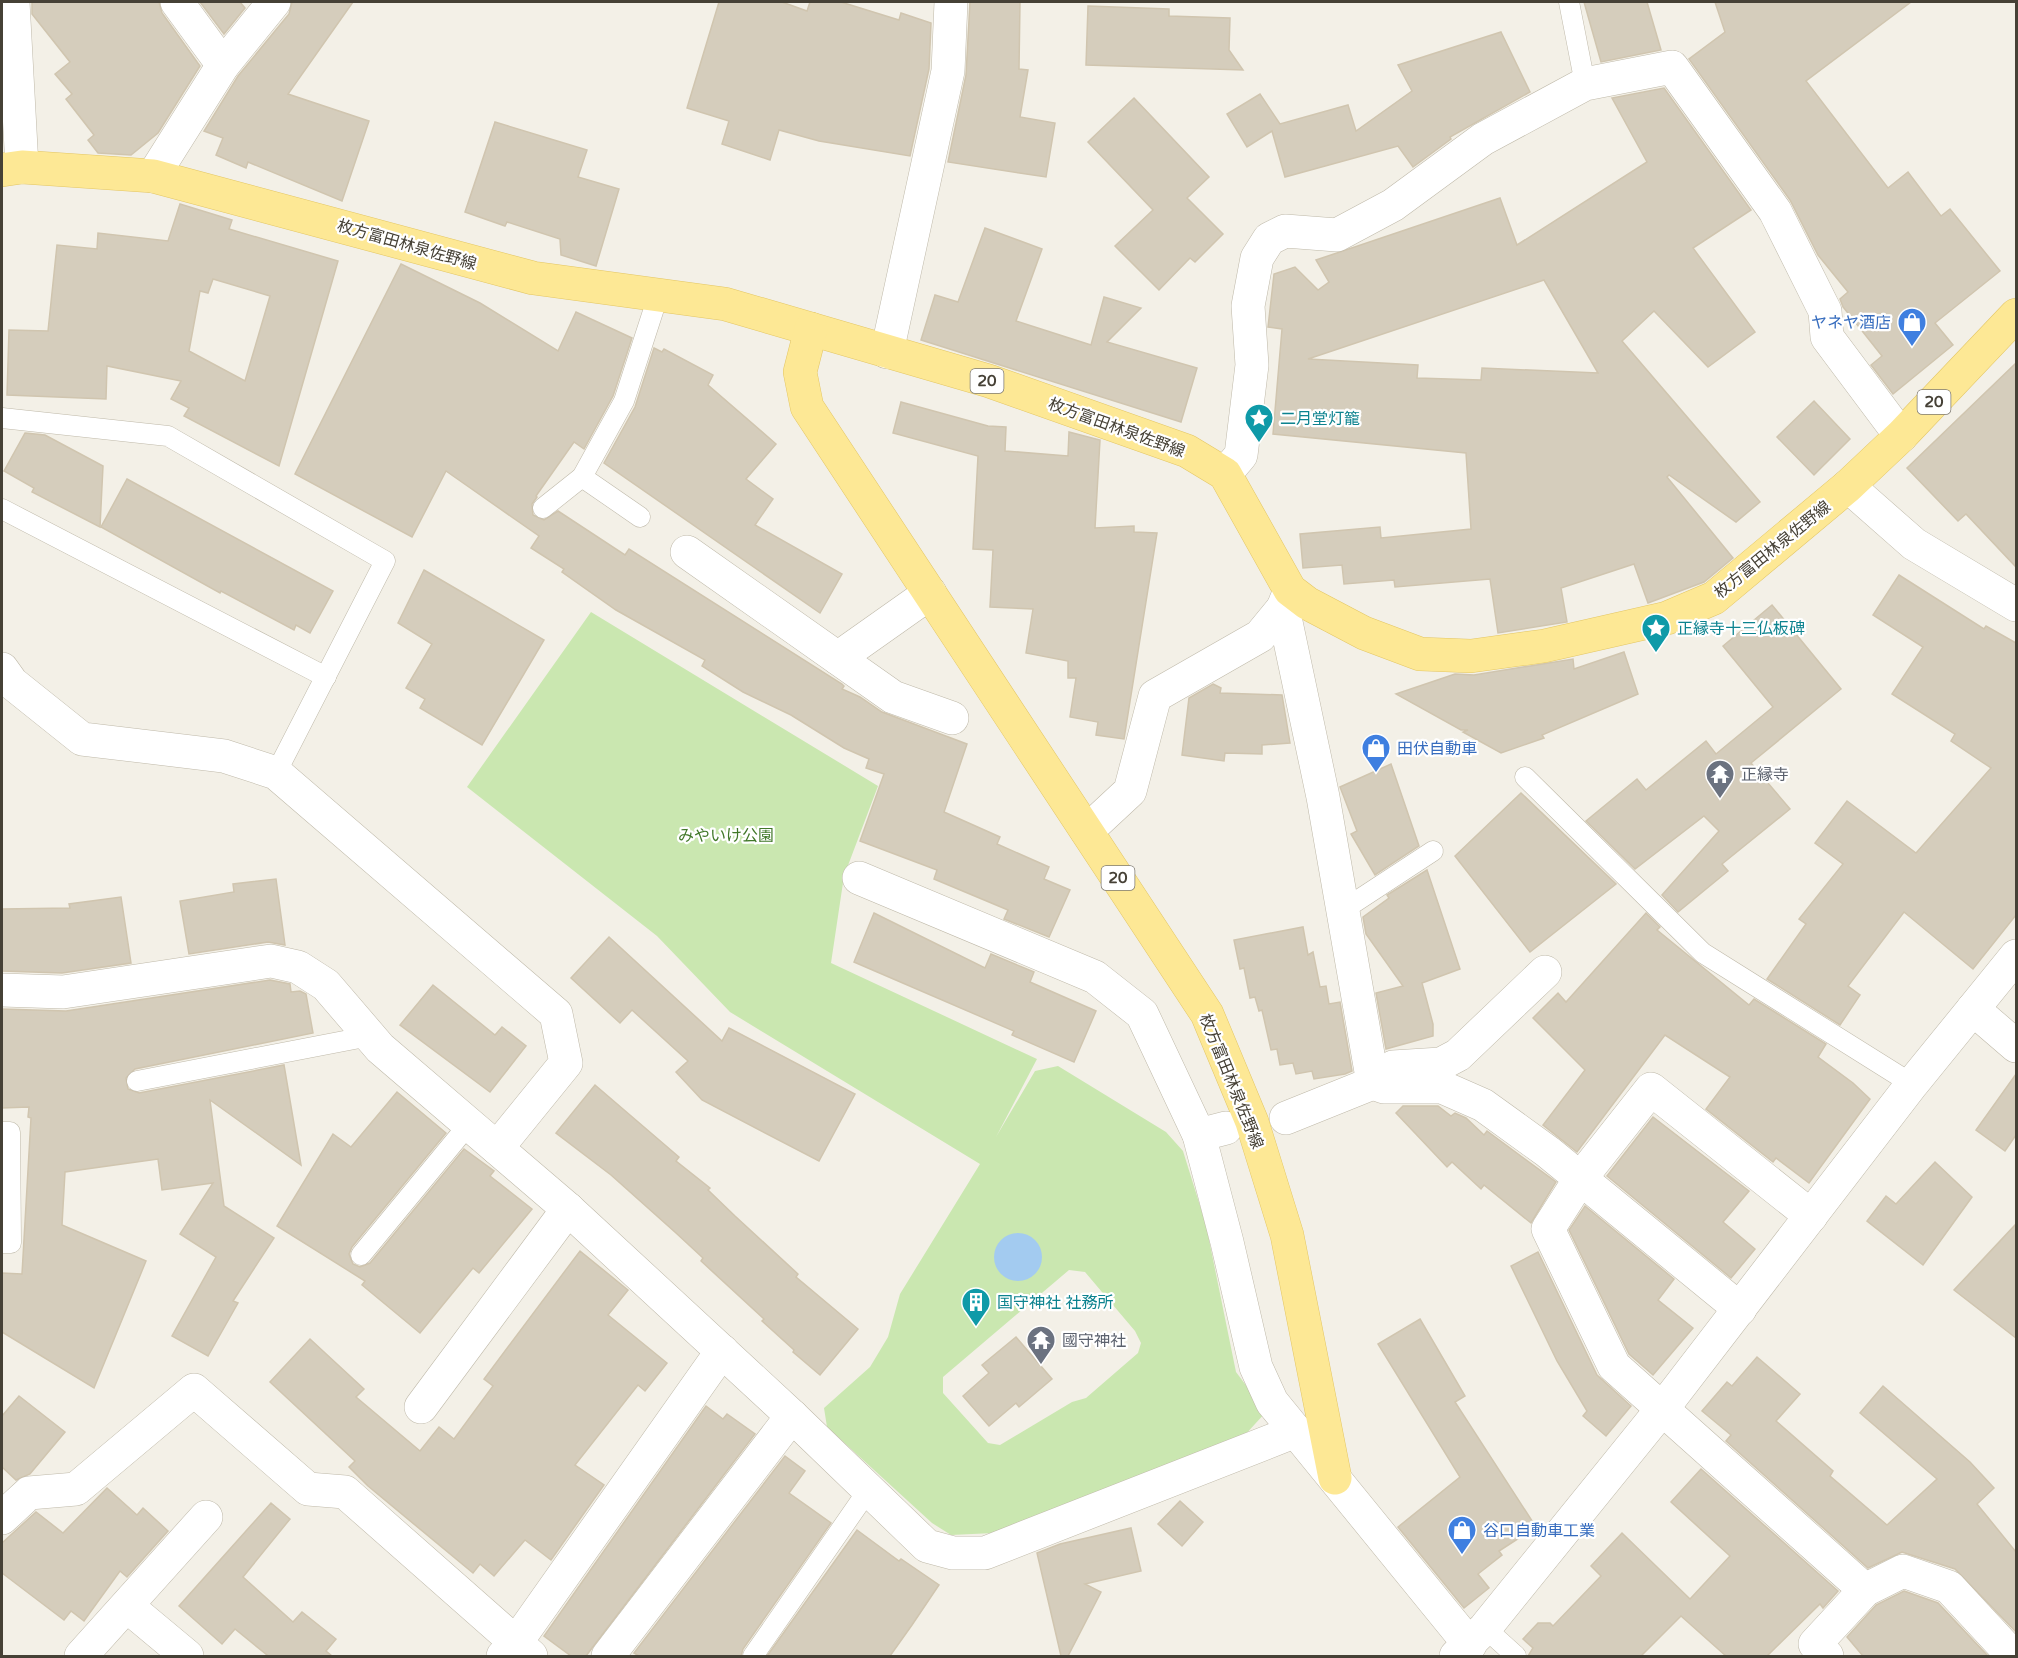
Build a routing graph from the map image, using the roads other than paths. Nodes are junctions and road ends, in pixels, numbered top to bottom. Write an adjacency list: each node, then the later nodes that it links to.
1 (14, 2): 8 (street)
2 (177, 2): 6 (street)
3 (274, 2): 6 (street)
4 (951, 2): 13 (street)
5 (1569, 2): 7 (lane)
6 (223, 65): 9 (street)
7 (1585, 84): 15 (street); 16 (street)
8 (12, 168): 9 (main road, 枚方富田林泉佐野線 / 20)
9 (153, 176): 10 (main road, 枚方富田林泉佐野線 / 20)
10 (658, 293): 12 (main road, 枚方富田林泉佐野線 / 20); 17 (lane)
11 (2016, 315): 15 (main road, 枚方富田林泉佐野線 / 20)
12 (811, 329): 13 (main road, 枚方富田林泉佐野線 / 20); 23 (main road, 枚方富田林泉佐野線 / 20)
13 (887, 352): 16 (main road, 枚方富田林泉佐野線 / 20)
14 (2, 418): 28 (lane)
15 (1901, 436): 18 (main road, 枚方富田林泉佐野線 / 20)
16 (1225, 474): 24 (main road, 枚方富田林泉佐野線 / 20)
17 (582, 477): 19 (lane); 21 (lane)
18 (1848, 486): 24 (main road, 枚方富田林泉佐野線 / 20); 25 (street)
19 (543, 508)
20 (2, 509): 28 (lane)
21 (640, 517)
22 (687, 552): 26 (street)
23 (930, 593): 26 (street); 32 (main road, 枚方富田林泉佐野線 / 20)
24 (1286, 599): 32 (street); 35 (street)
25 (2016, 604)
26 (838, 658): 29 (street)
27 (2, 669): 30 (street)
28 (326, 677): 30 (lane)
29 (952, 718)
30 (276, 773): 48 (street)
31 (1525, 777): 44 (lane)
32 (1087, 831): 60 (main road, 枚方富田林泉佐野線 / 20)
33 (1432, 851): 35 (lane)
34 (859, 878): 59 (street)
35 (1343, 910): 42 (street)
36 (2016, 956): 39 (street)
37 (1545, 972): 42 (street)
38 (2, 990): 40 (street)
39 (1973, 1009): 41 (street); 44 (street)
40 (370, 1036): 43 (lane); 46 (street)
41 (2016, 1046)
42 (1371, 1076): 45 (street); 49 (street)
43 (137, 1081)
44 (1912, 1084): 51 (street)
45 (1286, 1118)
46 (470, 1124): 48 (street); 53 (lane)
47 (2, 1132): 52 (lane)
48 (497, 1148): 50 (street)
49 (1580, 1179): 51 (street); 54 (street); 57 (street)
50 (568, 1209): 55 (street); 56 (street)
51 (1811, 1216): 54 (street)
52 (2, 1243)
53 (361, 1255)
54 (1740, 1309): 57 (street)
55 (722, 1351): 58 (street); 67 (street)
56 (422, 1407)
57 (1663, 1408): 64 (street); 66 (street)
58 (792, 1416): 61 (street); 70 (street)
59 (1296, 1431): 60 (street); 61 (street)
60 (1335, 1478): 66 (street)
61 (868, 1489): 71 (lane)
62 (206, 1517): 65 (street)
63 (2, 1518): 67 (street)
64 (1865, 1590): 73 (street); 74 (street)
65 (127, 1606): 68 (street); 69 (street)
66 (1470, 1643): 72 (lane)
67 (516, 1652)
68 (81, 1656)
69 (187, 1656)
70 (608, 1656)
71 (753, 1656)
72 (1516, 1656)
73 (1827, 1656)
74 (2013, 1656)

